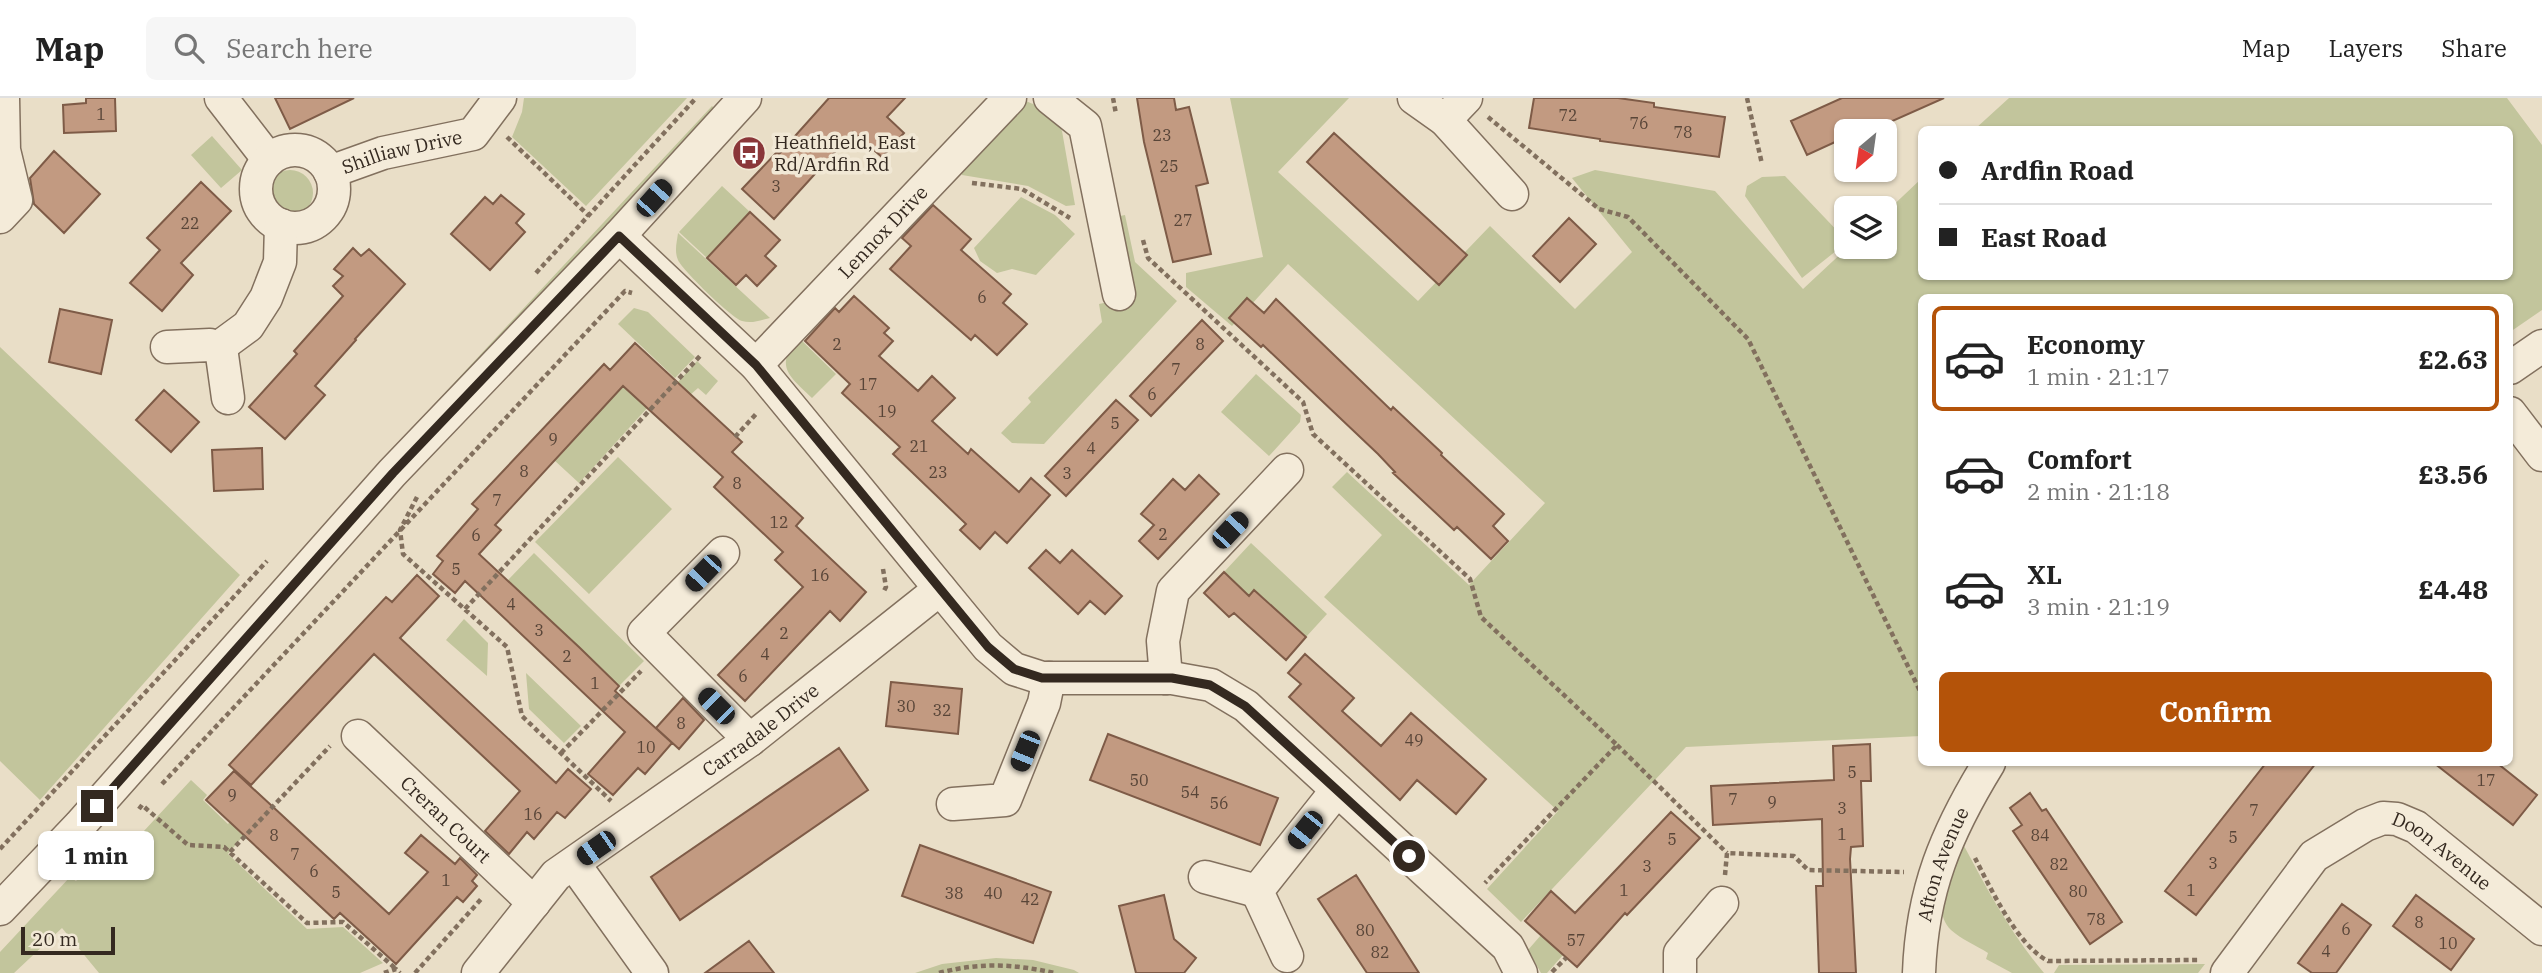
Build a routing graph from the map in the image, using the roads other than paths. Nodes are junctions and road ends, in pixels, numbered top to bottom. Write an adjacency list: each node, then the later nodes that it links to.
1 (4, 98): 12 (street)
2 (221, 98): 9 (street)
3 (745, 98): 14 (street)
4 (1010, 98): 19 (street, Lennox Drive)
5 (1050, 98): 15 (street)
6 (1414, 98): 8 (street)
7 (492, 109): 10 (street, Shilliaw Drive)
8 (1455, 109): 11 (street)
9 (269, 160): 10 (street, Shilliaw Drive); 13 (street)
10 (330, 172): 13 (street, Shilliaw Drive)
11 (1512, 194)
12 (0, 217)
13 (281, 225): 18 (street)
14 (619, 236): 19 (street); 39 (street)
15 (1119, 294)
16 (2542, 346): 20 (street)
17 (167, 347): 18 (street)
18 (218, 348): 21 (street)
19 (756, 365): 26 (street)
20 (2513, 366)
21 (228, 398)
22 (2513, 417): 23 (street)
23 (2542, 455)
24 (1286, 470): 28 (street)
25 (723, 553): 30 (street)
26 (940, 589): 27 (street); 30 (street, Carradale Drive)
27 (1049, 678): 28 (street); 33 (street)
28 (1166, 678): 32 (street)
29 (358, 736): 37 (street, Creran Court)
30 (750, 740): 34 (street, Carradale Drive)
31 (1987, 766): 47 (street, Afton Avenue)
32 (1337, 790): 36 (street); 45 (street)
33 (953, 804)
34 (574, 864): 37 (street, Carradale Drive); 44 (street)
35 (1205, 877): 36 (street)
36 (1257, 891): 41 (street)
37 (534, 903): 43 (street, Carradale Drive)
38 (1722, 903): 46 (street)
39 (0, 909)
40 (2542, 929): 42 (street, Doon Avenue)
41 (1287, 956)
42 (2232, 966)
43 (478, 973)
44 (652, 973)
45 (1521, 973)
46 (1679, 973)
47 (1919, 973)

